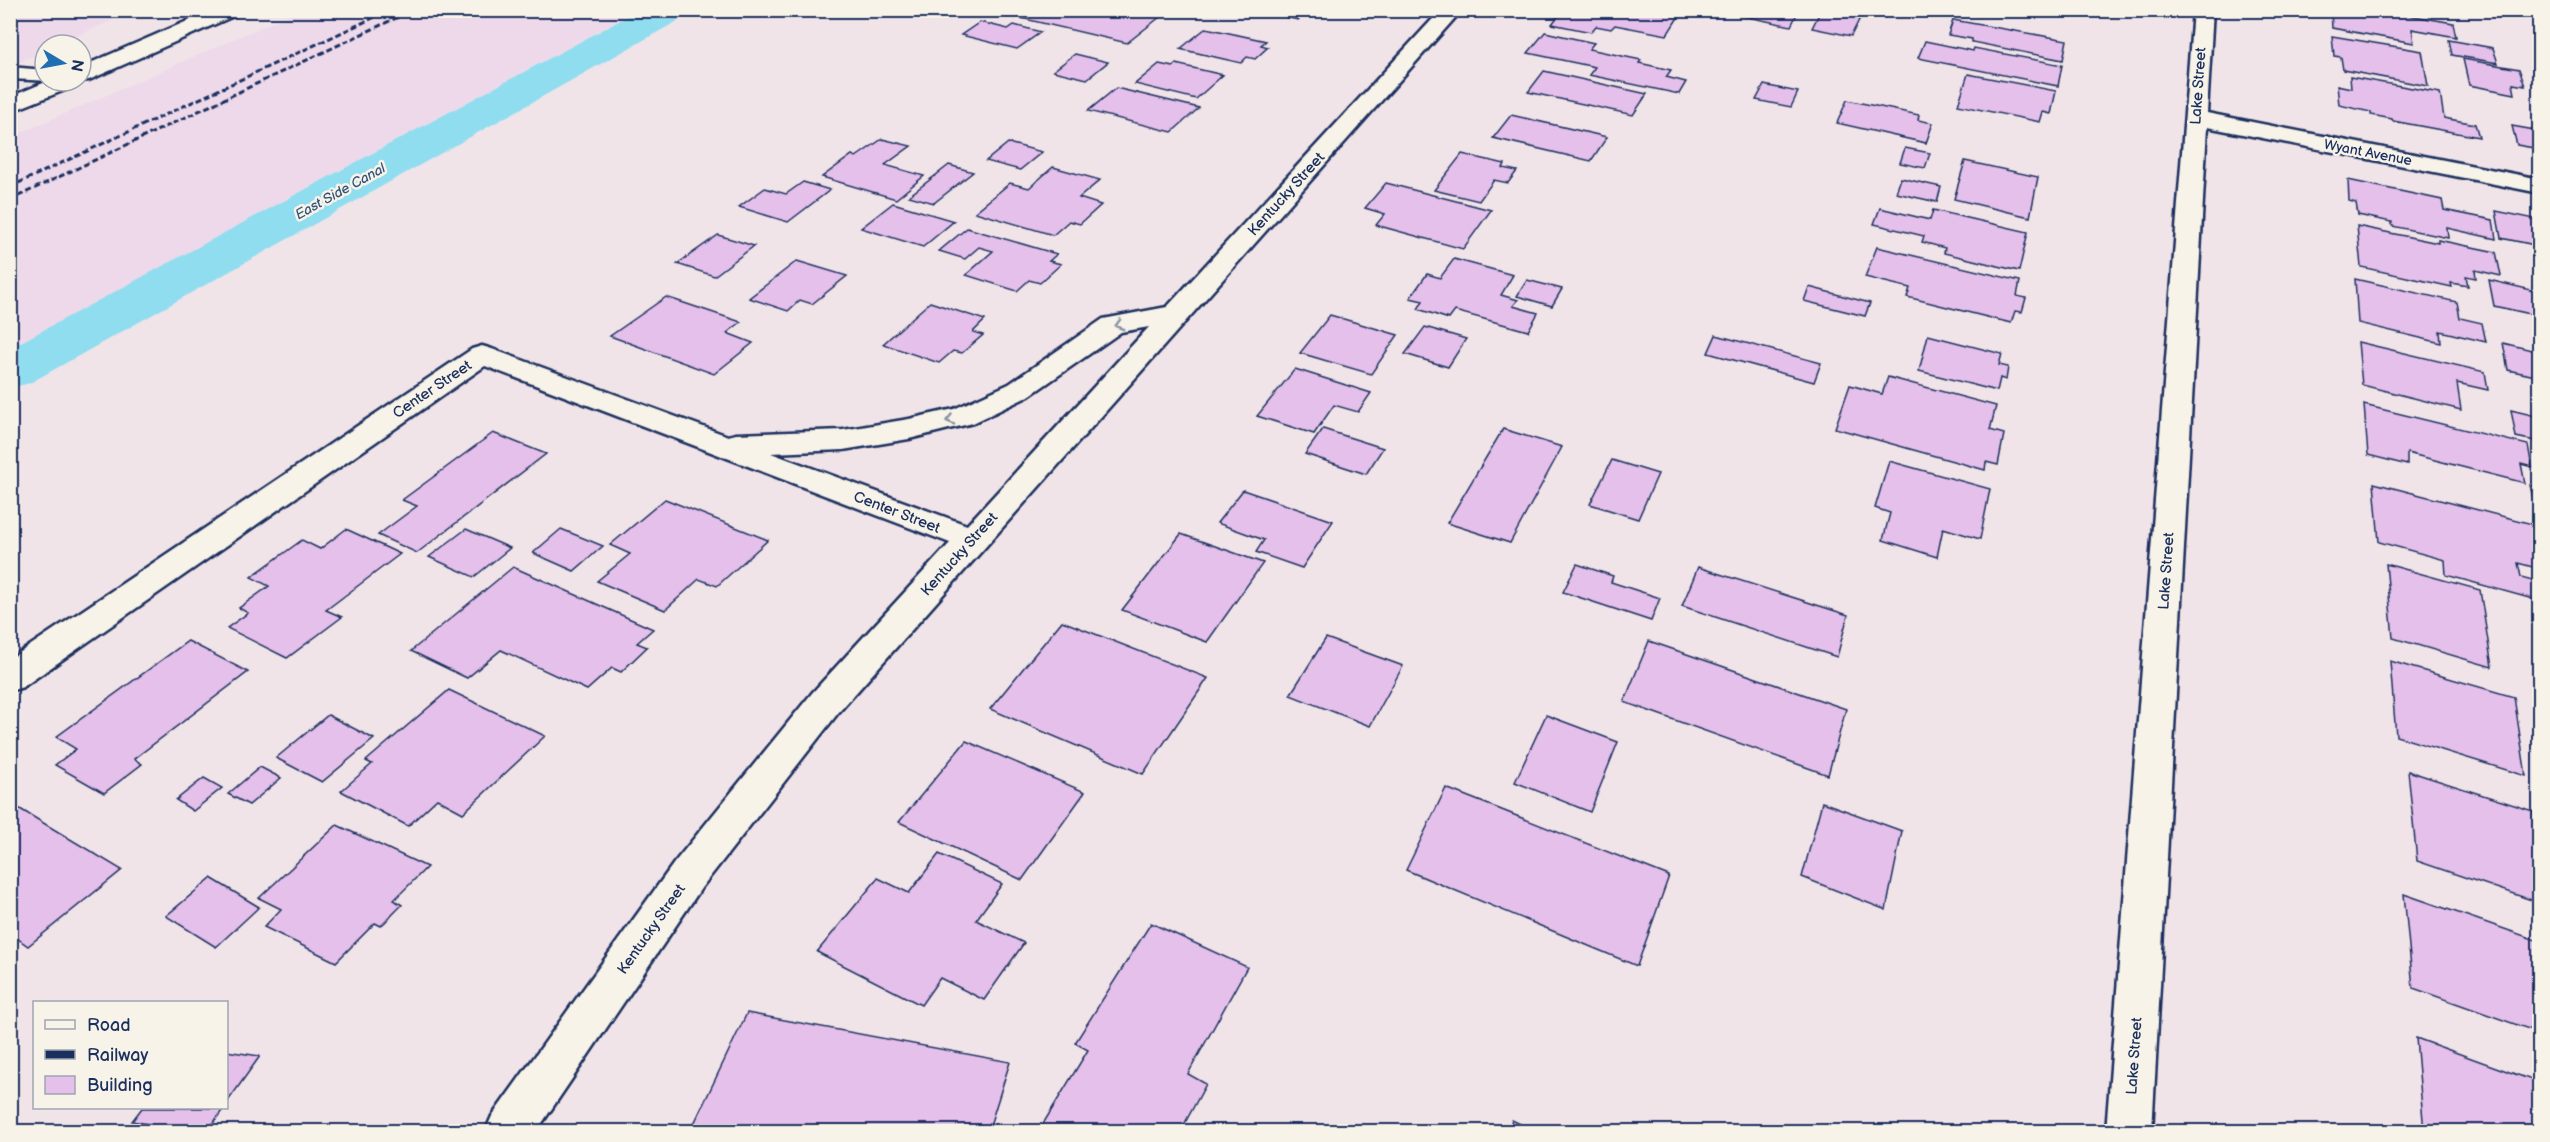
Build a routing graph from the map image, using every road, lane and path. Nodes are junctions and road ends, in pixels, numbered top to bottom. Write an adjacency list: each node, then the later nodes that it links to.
1 (231, 10): 4 (street)
2 (1452, 10): 11 (street, Kentucky Street)
3 (2203, 10): 9 (street, Lake Street)
4 (93, 70)
5 (10, 73): 6 (street)
6 (33, 75)
7 (38, 93): 8 (street)
8 (10, 105)
9 (2196, 118): 10 (street, Wyant Avenue); 16 (street, Lake Street)
10 (2540, 186)
11 (1176, 314): 12 (street, one-way to 12); 13 (street, Kentucky Street)
12 (721, 445): 13 (street, Center Street); 14 (street, Center Street)
13 (971, 539): 15 (street, Kentucky Street)
14 (10, 677)
15 (508, 1131)
16 (2129, 1131)

